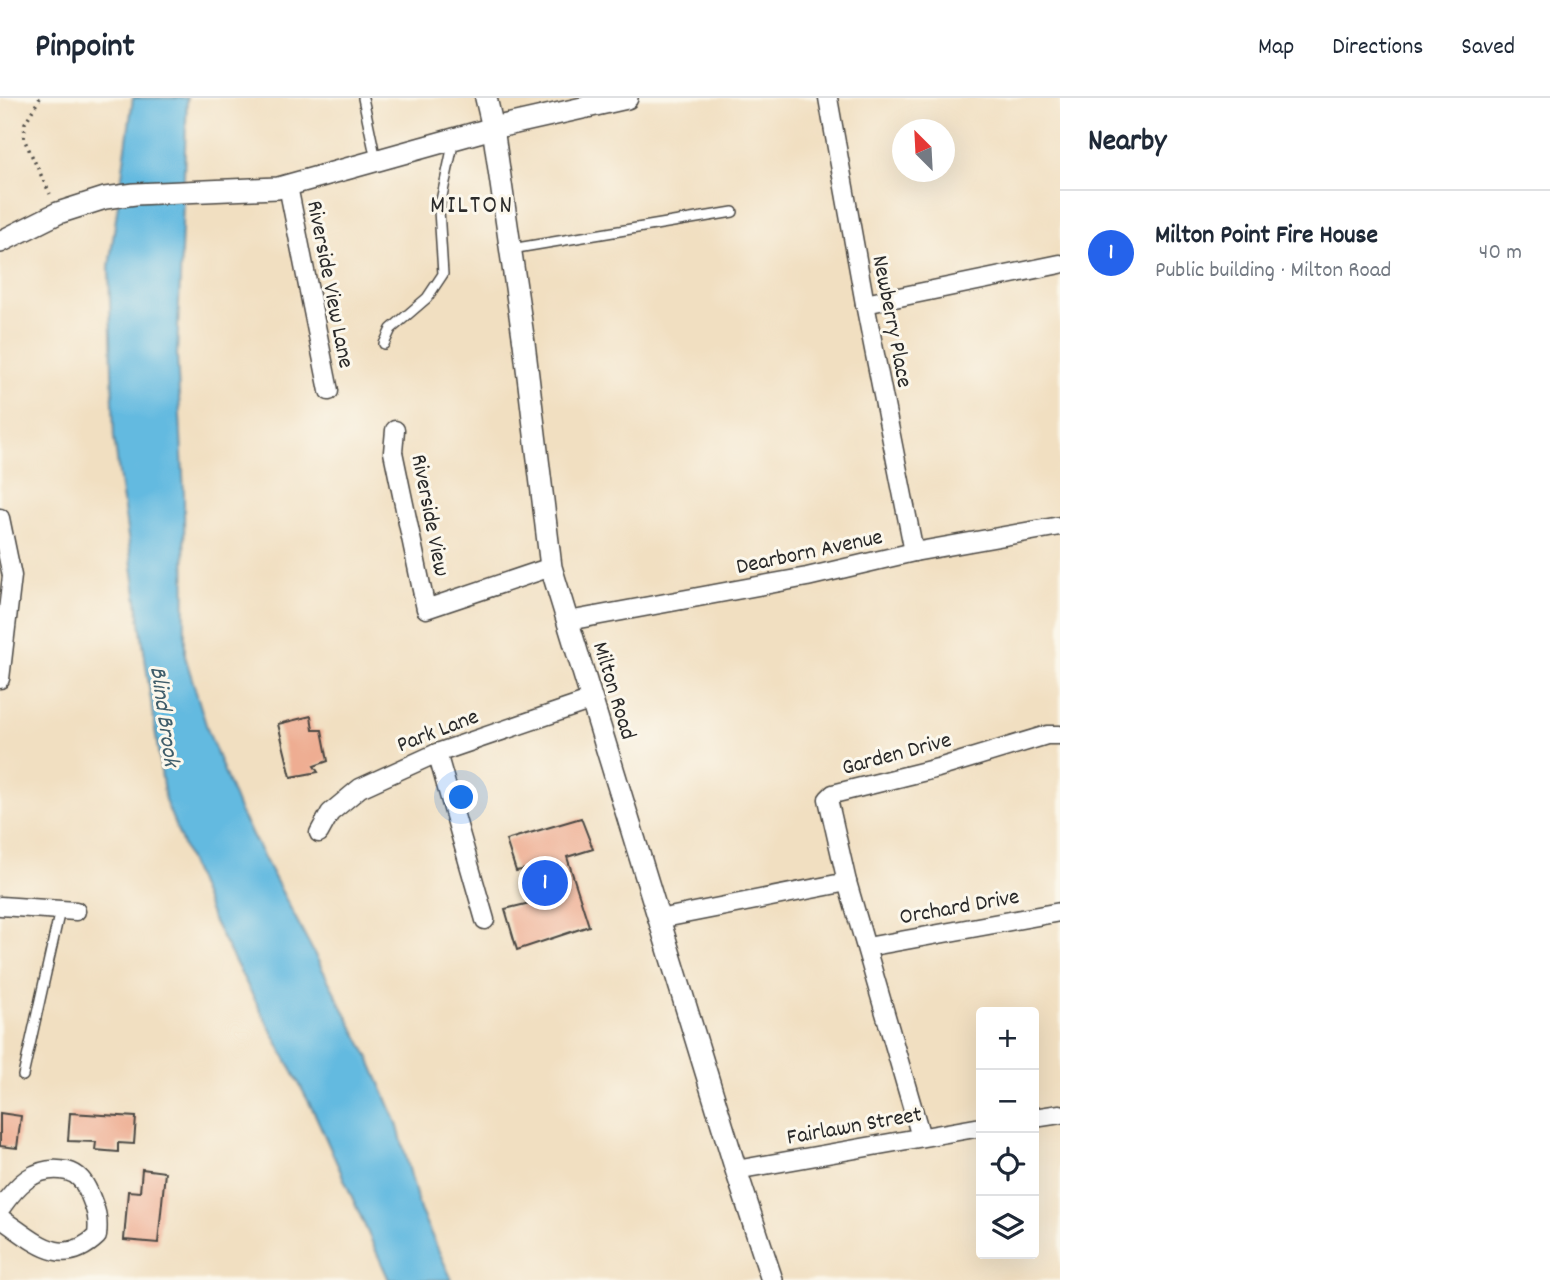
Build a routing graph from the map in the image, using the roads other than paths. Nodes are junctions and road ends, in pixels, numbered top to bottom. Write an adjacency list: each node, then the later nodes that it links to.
1 (363, 98): 7 (lane)
2 (486, 98): 5 (street, Milton Road)
3 (627, 98): 5 (street)
4 (828, 98): 13 (street, Newberry Place)
5 (493, 128): 6 (street); 11 (street, Milton Road)
6 (454, 138): 7 (street); 14 (lane)
7 (376, 161): 8 (street)
8 (288, 186): 10 (street); 15 (street, Riverside View Lane)
9 (733, 212): 11 (lane)
10 (0, 242)
11 (511, 249): 20 (street, Milton Road)
12 (1060, 264): 13 (street)
13 (865, 304): 19 (street, Newberry Place)
14 (384, 344)
15 (329, 391)
16 (396, 430): 20 (street, Riverside View)
17 (0, 518): 22 (street)
18 (1060, 526): 19 (street, Dearborn Avenue)
19 (914, 552): 21 (street, Dearborn Avenue)
20 (551, 567): 21 (street, Milton Road)
21 (568, 621): 24 (street, Milton Road)
22 (3, 640): 23 (street)
23 (0, 679)
24 (592, 700): 26 (street, Park Lane); 32 (street, Milton Road)
25 (1060, 735): 28 (street, Garden Drive)
26 (437, 753): 27 (street, Park Lane); 33 (street)
27 (319, 834)
28 (846, 882): 32 (street); 34 (street, Garden Drive)
29 (0, 906): 30 (street)
30 (68, 911): 35 (lane)
31 (1060, 912): 34 (street, Orchard Drive)
32 (659, 919): 40 (street, Milton Road)
33 (485, 920)
34 (867, 947): 39 (street, Garden Drive)
35 (23, 1076)
36 (1060, 1114): 37 (street)
37 (1039, 1117)
38 (976, 1128): 39 (street, Fairlawn Street)
39 (921, 1137): 40 (street, Fairlawn Street)
40 (736, 1170): 43 (street, Milton Road)
41 (0, 1209): 42 (street)
42 (0, 1218)
43 (772, 1280)

